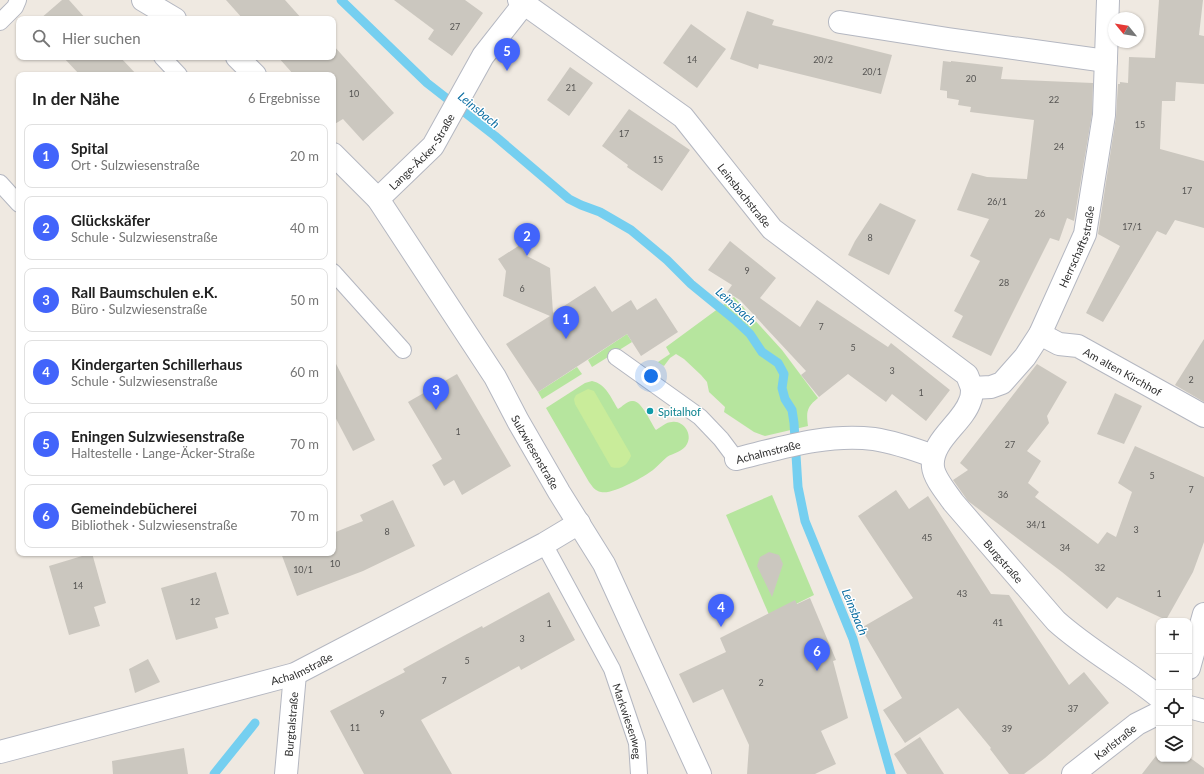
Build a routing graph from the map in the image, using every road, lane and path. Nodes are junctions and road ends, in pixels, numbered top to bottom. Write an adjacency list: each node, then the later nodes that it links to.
1 (18, 0): 6 (lane)
2 (1108, 0): 10 (street, Herrschaftsstraße)
3 (523, 1): 15 (street, Lange-Äcker-Straße); 21 (street, Leinsbachstraße)
4 (147, 7): 5 (street)
5 (168, 16)
6 (0, 22)
7 (840, 22): 10 (street)
8 (165, 60): 11 (lane)
9 (240, 60): 12 (street)
10 (1106, 61): 18 (street, Herrschaftsstraße)
11 (176, 72)
12 (252, 72)
13 (336, 157): 15 (street, Sulzwiesenstraße)
14 (0, 183): 16 (lane)
15 (378, 199): 25 (street, Sulzwiesenstraße)
16 (16, 201)
17 (336, 275): 19 (lane)
18 (1040, 334): 21 (street, Herrschaftsstraße); 22 (street, Am alten Kirchhof)
19 (403, 350)
20 (616, 357): 24 (lane, Achalmstraße)
21 (972, 388): 23 (street)
22 (1204, 416)
23 (933, 456): 24 (street, Achalmstraße); 30 (street, Burgstraße)
24 (736, 459)
25 (579, 523): 26 (street, Achalmstraße); 37 (street, Sulzwiesenstraße)
26 (544, 544): 29 (street, Achalmstraße); 36 (lane, Markwiesenweg)
27 (1204, 614): 28 (street)
28 (1192, 657)
29 (295, 674): 34 (street, Achalmstraße); 35 (street, Burgtalstraße)
30 (1156, 695)
31 (1192, 708): 32 (street)
32 (1204, 711)
33 (1156, 714): 38 (street, Karlstraße)
34 (0, 752)
35 (286, 774)
36 (639, 774)
37 (700, 774)
38 (1073, 774)

